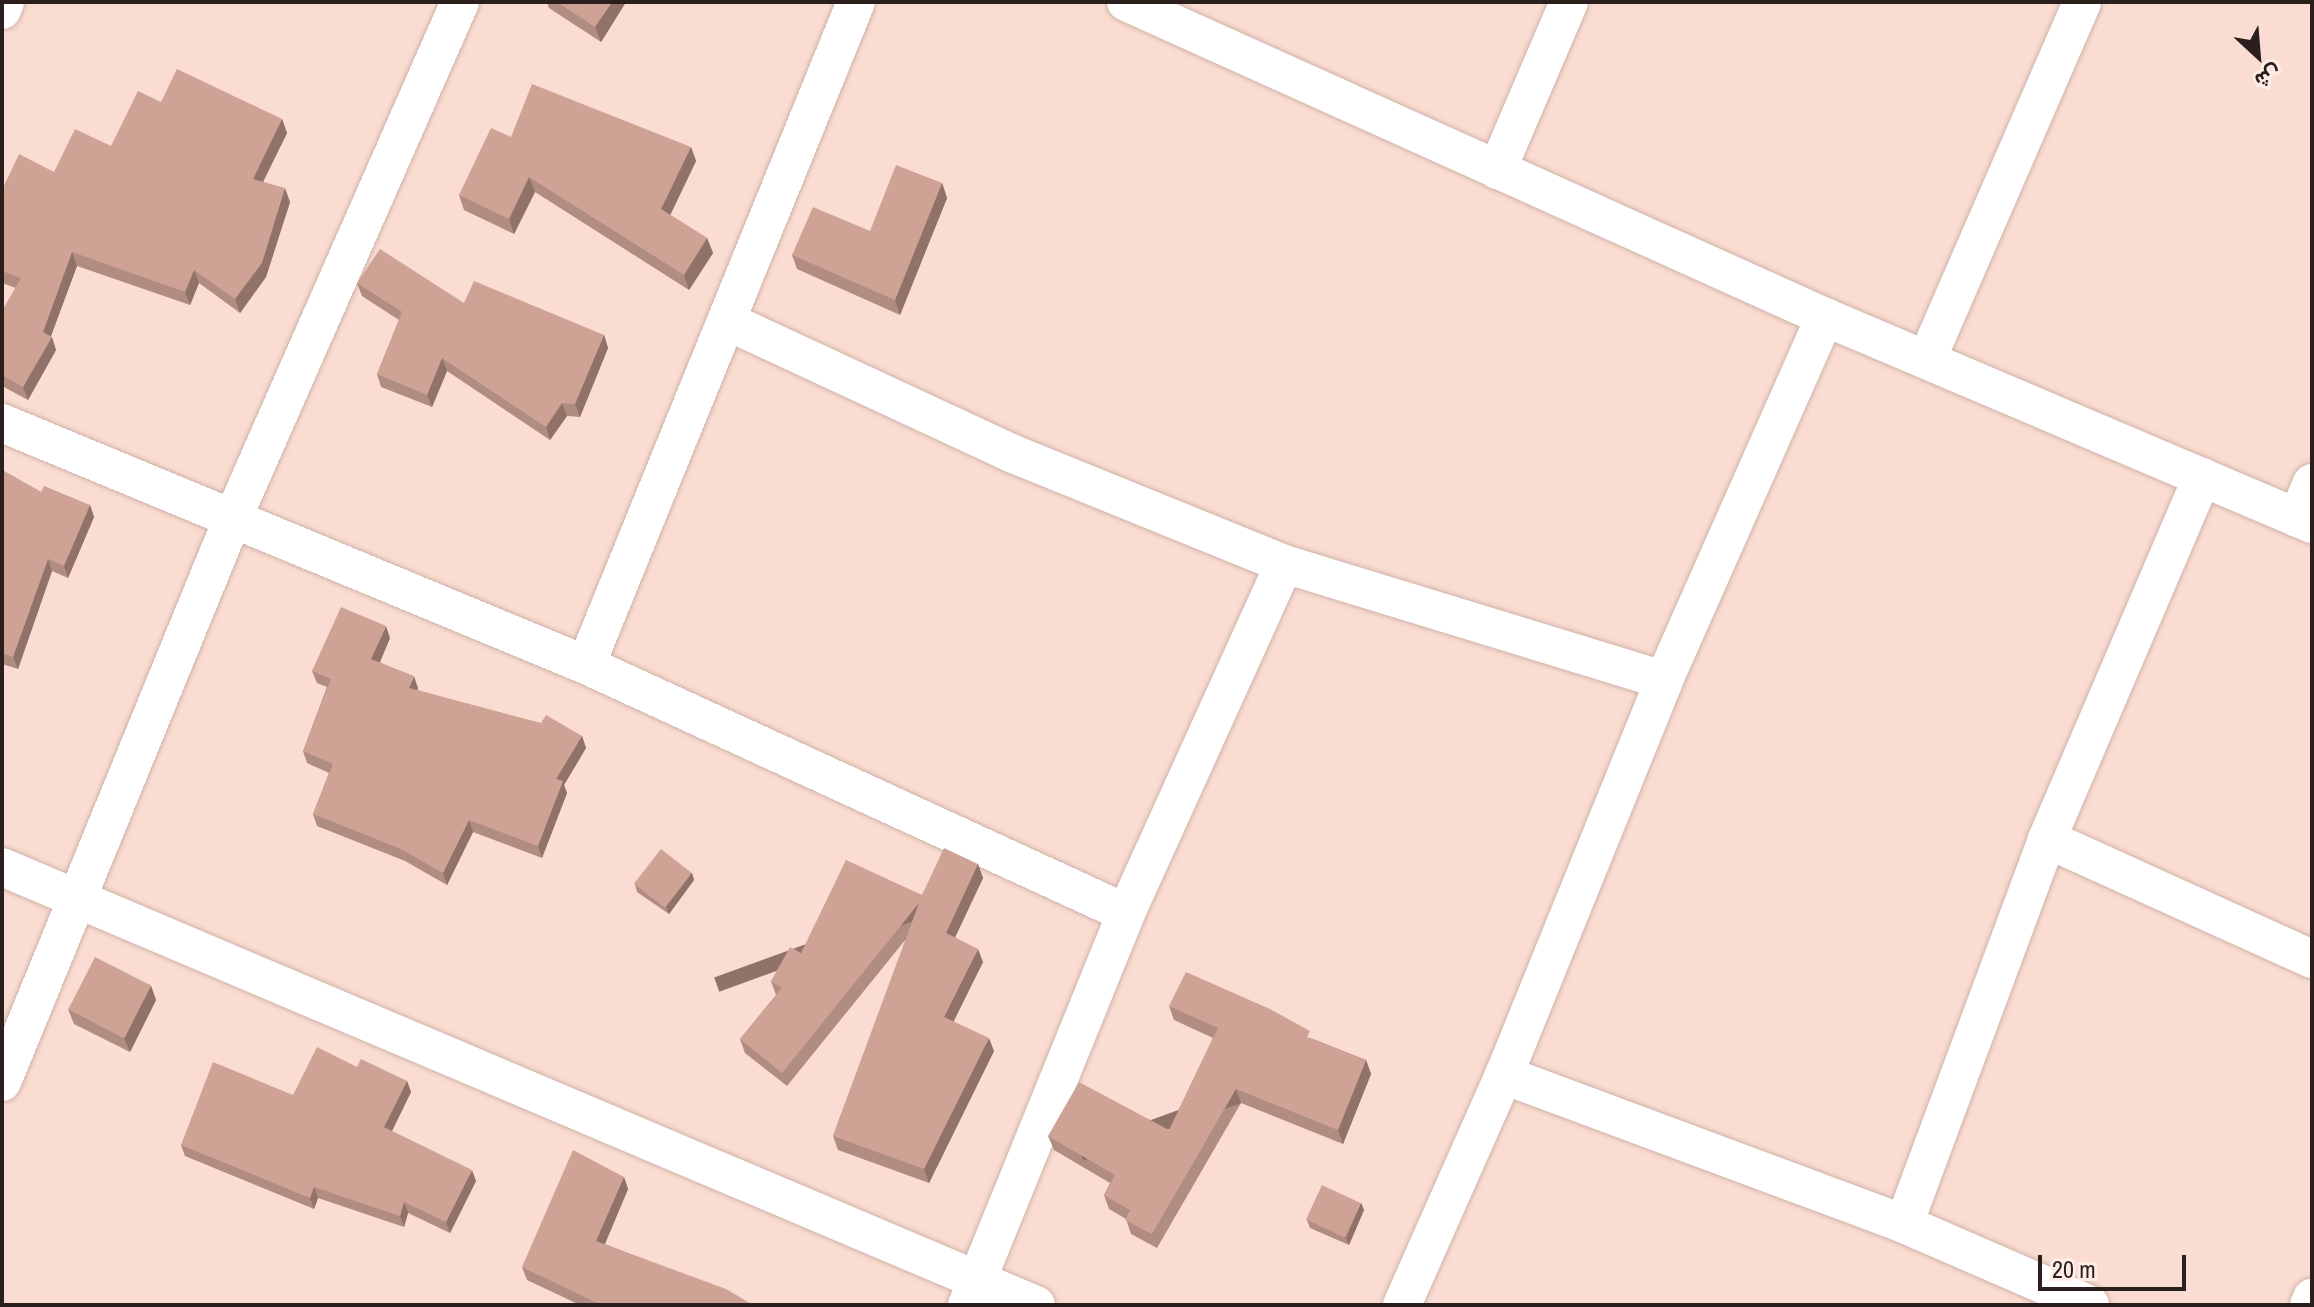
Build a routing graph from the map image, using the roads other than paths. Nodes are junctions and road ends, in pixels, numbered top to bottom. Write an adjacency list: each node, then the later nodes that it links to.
1 (460, 2): 13 (street)
2 (856, 2): 8 (street)
3 (1126, 2): 6 (street)
4 (1569, 2): 6 (street)
5 (2082, 2): 9 (street)
6 (1497, 170): 7 (street)
7 (1825, 317): 9 (street); 17 (street)
8 (729, 322): 15 (street); 16 (street)
9 (1927, 359): 11 (street)
10 (2, 423): 13 (street)
11 (2202, 477): 14 (street); 18 (street)
12 (2312, 483): 14 (street)
13 (232, 520): 16 (street); 20 (street)
14 (2304, 521)
15 (1284, 564): 17 (street); 21 (street)
16 (586, 665): 21 (street)
17 (1664, 680): 23 (street)
18 (2047, 839): 22 (street); 25 (street)
19 (2, 867): 20 (street)
20 (74, 896): 24 (street); 26 (street)
21 (1126, 913): 26 (street)
22 (2312, 959)
23 (1504, 1075): 25 (street); 29 (street)
24 (2, 1082)
25 (1904, 1224): 30 (street)
26 (972, 1292): 28 (street)
27 (2312, 1298): 31 (street)
28 (1036, 1305)
29 (1402, 1305)
30 (2090, 1305)
31 (2309, 1305)

